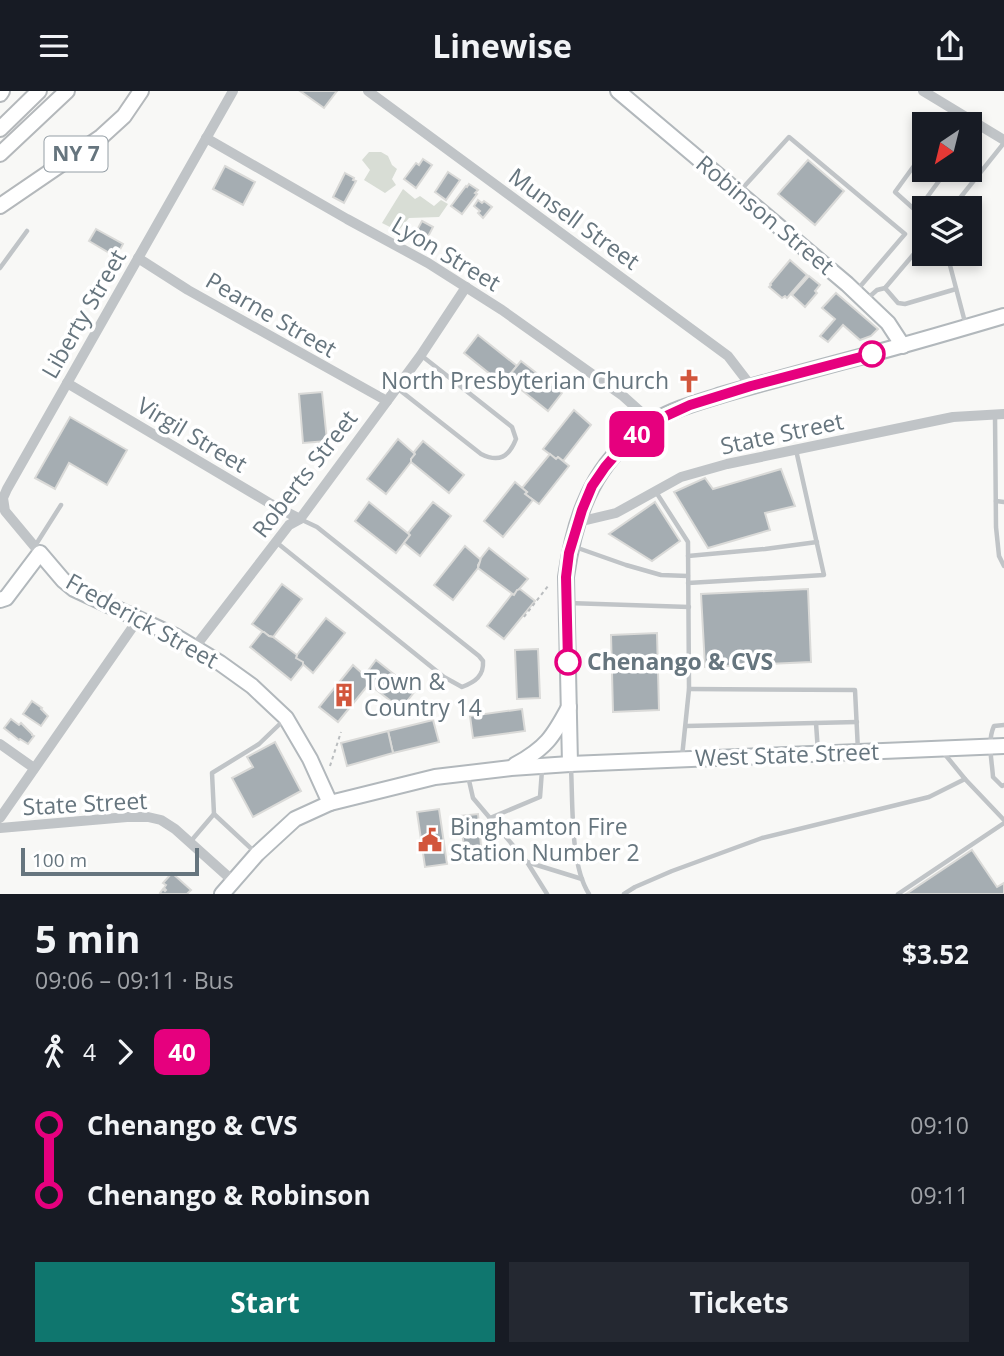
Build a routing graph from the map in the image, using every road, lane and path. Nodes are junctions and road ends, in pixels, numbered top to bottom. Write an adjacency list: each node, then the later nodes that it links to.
1 (39, 91): 8 (street)
2 (67, 91): 11 (street)
3 (141, 91): 17 (street, NY 7)
4 (233, 91): 9 (street, Liberty Street)
5 (368, 91): 33 (street, Munsell Street)
6 (618, 91): 14 (street, Robinson Street)
7 (923, 91): 10 (street)
8 (0, 129)
9 (206, 138): 21 (street, Liberty Street); 24 (street, Lyon Street)
10 (1004, 141): 16 (lane)
11 (0, 155)
12 (912, 169): 18 (lane)
13 (938, 182): 15 (lane)
14 (739, 193): 27 (street, Robinson Street); 27 (lane)
15 (927, 196)
16 (961, 196)
17 (0, 206)
18 (912, 207)
19 (27, 231): 23 (lane)
20 (912, 257): 25 (lane)
21 (138, 258): 32 (street, Liberty Street); 35 (street, Pearne Street)
22 (950, 266): 26 (lane)
23 (0, 268)
24 (466, 287): 31 (street, Roberts Street); 37 (street, Lyon Street)
25 (886, 288): 26 (lane); 27 (lane)
26 (956, 289): 29 (lane)
27 (860, 297): 30 (street, Robinson Street)
28 (1004, 316): 29 (street)
29 (967, 327): 30 (street)
30 (903, 346): 33 (street)
31 (421, 355): 34 (street, Roberts Street); 34 (lane)
32 (66, 383): 45 (street, Liberty Street); 46 (street, Virgil Street)
33 (751, 386): 37 (street)
34 (397, 388): 35 (street, Roberts Street)
35 (387, 401): 46 (street, Roberts Street)
36 (999, 414): 38 (street, State Street); 39 (lane)
37 (653, 422): 47 (street)
38 (796, 449): 41 (street, State Street); 49 (lane)
39 (996, 461): 40 (lane); 42 (lane)
40 (1004, 461)
41 (656, 491): 47 (street, State Street); 52 (lane)
42 (996, 502): 43 (lane); 53 (lane)
43 (1004, 502)
44 (61, 505): 51 (lane)
45 (4, 516): 51 (street, Liberty Street)
46 (300, 519): 48 (street, Roberts Street); 48 (lane)
47 (578, 522): 50 (street)
48 (276, 542): 62 (street, Roberts Street)
49 (817, 542): 52 (lane); 55 (lane)
50 (571, 546): 54 (lane); 58 (street)
51 (37, 550): 57 (street); 61 (street, Frederick Street)
52 (688, 556): 54 (lane)
53 (1004, 566)
54 (688, 576): 55 (lane)
55 (688, 583): 59 (lane)
56 (548, 586): 60 (path)
57 (0, 600)
58 (567, 603): 59 (lane); 64 (street)
59 (689, 607): 63 (lane)
60 (524, 617)
61 (139, 618): 62 (street, Frederick Street); 80 (street)
62 (195, 647): 65 (street, Frederick Street)
63 (690, 689): 66 (lane); 69 (lane)
64 (570, 706): 77 (street); 81 (street)
65 (286, 718): 85 (street, Frederick Street); 86 (lane)
66 (857, 722): 67 (lane); 74 (lane)
67 (816, 723): 69 (lane); 75 (lane)
68 (1004, 725): 72 (lane)
69 (686, 726): 76 (lane)
70 (341, 732): 78 (path)
71 (0, 744): 80 (street)
72 (997, 746): 73 (street, West State Street); 84 (lane)
73 (940, 749): 74 (street, West State Street); 83 (lane)
74 (858, 752): 75 (street, West State Street)
75 (818, 753): 76 (street, West State Street)
76 (682, 758): 77 (street, West State Street)
77 (570, 764): 79 (street, West State Street); 94 (lane)
78 (330, 766)
79 (542, 766): 81 (street, West State Street); 88 (lane)
80 (34, 768): 87 (street)
81 (511, 768): 82 (street, West State Street)
82 (468, 773): 85 (street, West State Street); 88 (lane)
83 (965, 779): 89 (lane); 99 (lane)
84 (1004, 785)
85 (330, 803): 92 (street, West State Street)
86 (214, 814): 91 (lane); 92 (lane)
87 (0, 818)
88 (490, 818): 93 (lane)
89 (1004, 822): 100 (lane)
90 (0, 828): 91 (street, State Street)
91 (190, 842): 95 (street, State Street)
92 (257, 854): 95 (street, West State Street)
93 (527, 862): 94 (lane); 97 (lane)
94 (582, 879): 98 (lane)
95 (233, 881): 96 (street, West State Street)
96 (222, 894)
97 (547, 894)
98 (589, 894)
99 (624, 894)
100 (898, 894)

